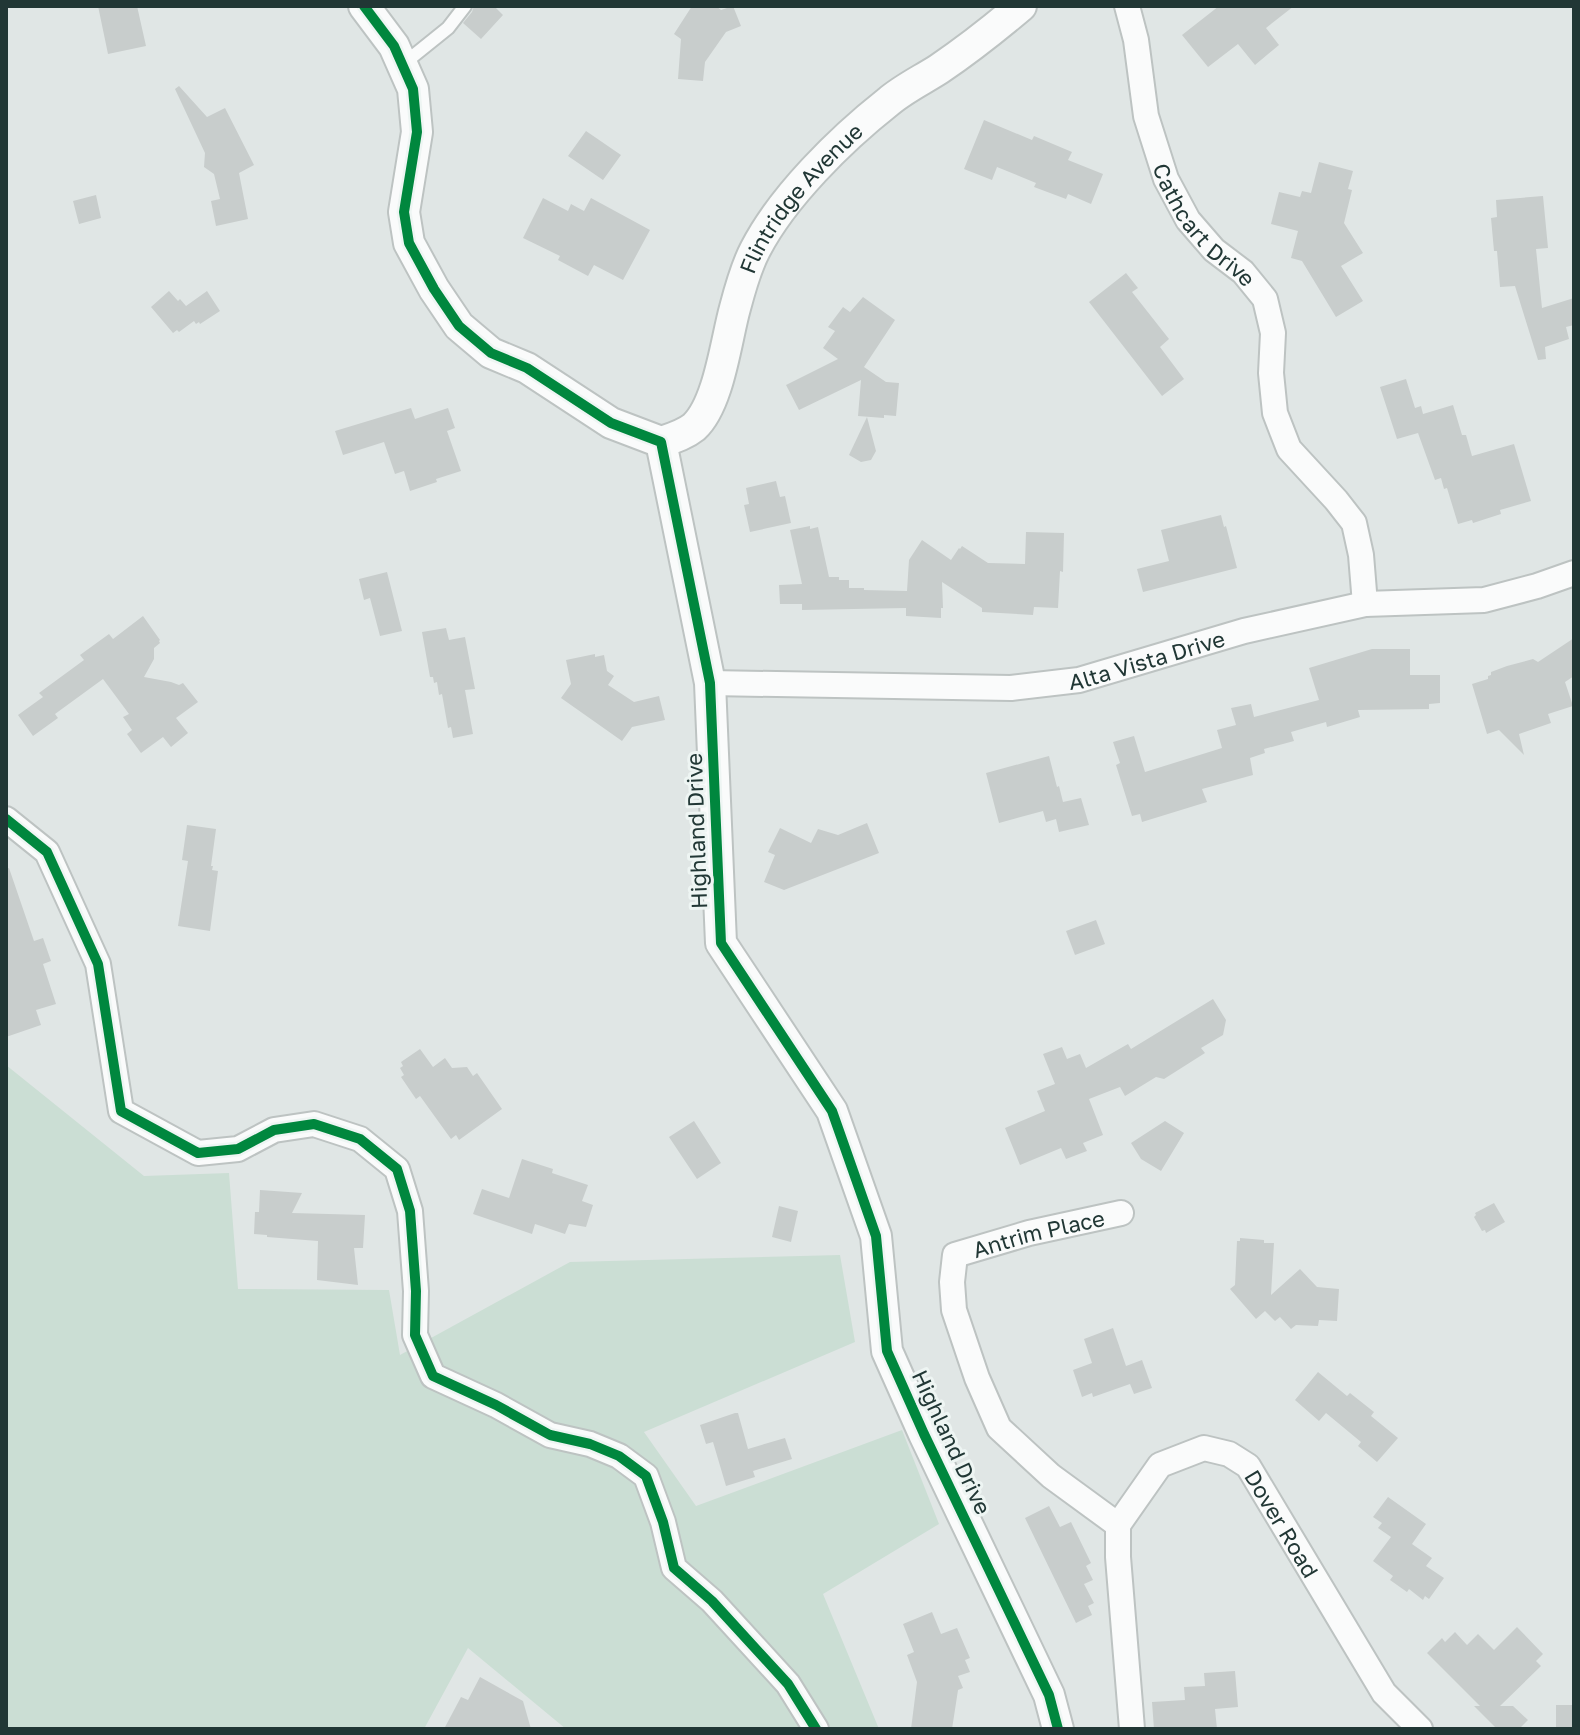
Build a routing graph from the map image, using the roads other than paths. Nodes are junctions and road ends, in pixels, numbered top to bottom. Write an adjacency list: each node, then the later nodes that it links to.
1 (364, 6): 5 (street)
2 (465, 6): 5 (lane)
3 (1021, 6): 6 (street, Flintridge Avenue)
4 (1127, 6): 8 (street, Cathcart Drive)
5 (402, 65): 6 (street)
6 (661, 442): 9 (street, Highland Drive)
7 (1574, 573): 8 (street, Alta Vista Drive)
8 (1365, 604): 9 (street, Alta Vista Drive)
9 (710, 683): 14 (street, Highland Drive)
10 (6, 819): 13 (street)
11 (1121, 1213): 12 (street, Antrim Place)
12 (1118, 1525): 15 (street); 16 (street, Dover Road)
13 (816, 1729)
14 (1058, 1729)
15 (1132, 1729)
16 (1420, 1729)

